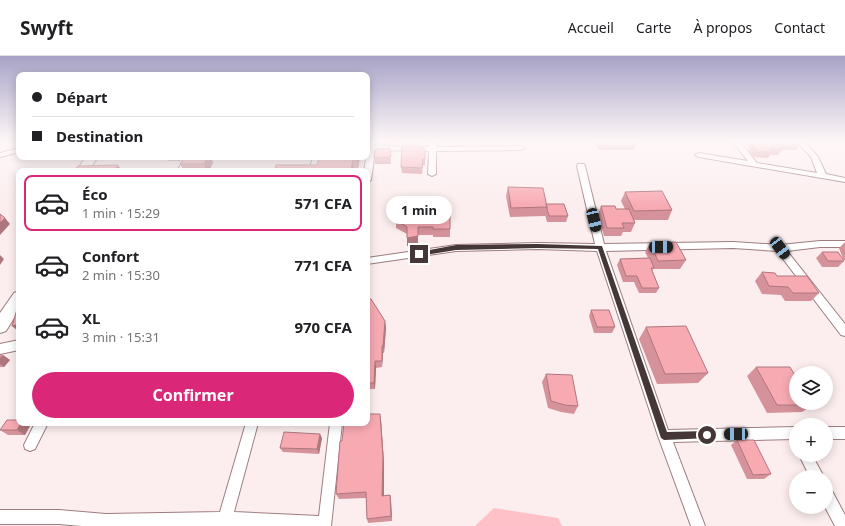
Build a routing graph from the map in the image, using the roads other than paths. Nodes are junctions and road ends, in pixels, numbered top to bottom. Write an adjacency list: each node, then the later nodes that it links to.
1 (433, 163): 6 (street)
2 (748, 163): 4 (street)
3 (818, 163): 7 (street)
4 (755, 164): 7 (street)
5 (581, 166): 10 (street)
6 (432, 174)
7 (822, 176): 8 (street)
8 (845, 180)
9 (845, 244): 11 (street)
10 (600, 247): 11 (street); 12 (street); 24 (street)
11 (780, 248): 15 (street)
12 (370, 261)
13 (16, 302): 14 (main road)
14 (0, 326)
15 (845, 332)
16 (16, 346): 17 (street)
17 (0, 349)
18 (40, 426): 25 (street)
19 (251, 426): 28 (street)
20 (336, 426): 28 (street)
21 (833, 433): 22 (street)
22 (845, 433)
23 (789, 435): 24 (street)
24 (664, 436): 29 (street)
25 (30, 445)
26 (833, 507): 30 (street)
27 (0, 517): 28 (street)
28 (223, 523)
29 (698, 526)
30 (843, 526)

